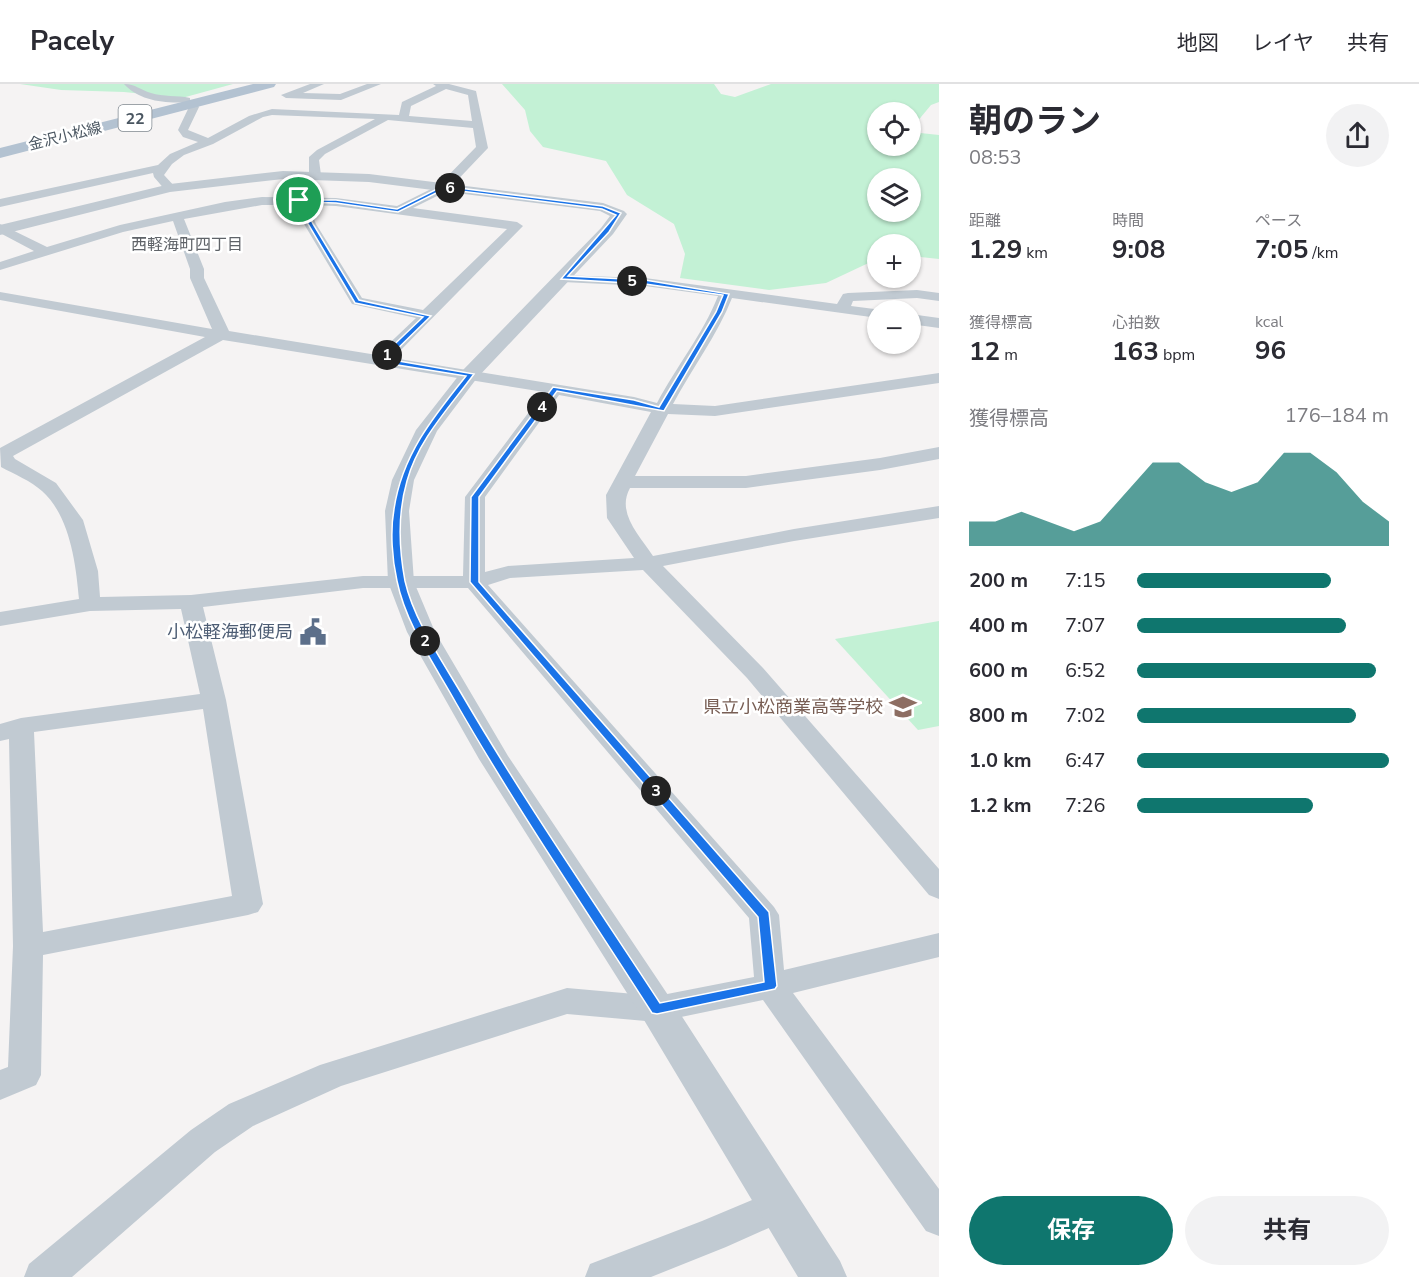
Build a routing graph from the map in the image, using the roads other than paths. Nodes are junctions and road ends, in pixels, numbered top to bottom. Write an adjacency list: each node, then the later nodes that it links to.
1 (129, 84): 7 (street)
2 (251, 84): 7 (main road, 金沢小松線 / 22)
3 (270, 84): 7 (main road, 金沢小松線 / 22)
4 (319, 84): 5 (street)
5 (376, 84)
6 (442, 85): 9 (street); 10 (street)
7 (189, 102): 11 (street); 12 (main road, 金沢小松線 / 22); 13 (main road, 金沢小松線 / 22)
8 (388, 116): 9 (street); 11 (street); 15 (street)
9 (404, 117): 10 (street)
10 (478, 125): 17 (street)
11 (209, 142): 14 (street)
12 (0, 147)
13 (0, 153)
14 (161, 168): 16 (street); 19 (street)
15 (315, 175): 16 (street); 17 (street)
16 (170, 188): 22 (street)
17 (443, 188): 20 (street); 25 (street)
18 (299, 200): 20 (street); 21 (street); 31 (street)
19 (0, 203)
20 (398, 211): 31 (street)
21 (177, 216): 23 (street); 34 (street)
22 (1, 229): 23 (street)
23 (44, 251): 24 (street)
24 (0, 266)
25 (563, 278): 26 (street); 36 (street)
26 (726, 294): 29 (street); 39 (street)
27 (939, 297): 29 (street)
28 (5, 301): 34 (street)
29 (842, 309): 30 (street)
30 (867, 312)
31 (428, 316): 35 (street)
32 (921, 321): 33 (street)
33 (939, 323)
34 (222, 334): 35 (street); 47 (street)
35 (382, 360): 36 (street)
36 (470, 374): 38 (street); 44 (street)
37 (939, 378): 39 (street)
38 (555, 389): 39 (street); 45 (street)
39 (661, 409): 41 (street)
40 (939, 453): 41 (street)
41 (623, 482): 43 (street)
42 (939, 512): 43 (street)
43 (648, 563): 45 (street); 51 (street)
44 (401, 582): 45 (street); 46 (street); 55 (street)
45 (474, 582): 54 (street)
46 (191, 602): 47 (street); 49 (street)
47 (90, 604): 48 (street)
48 (0, 619)
49 (214, 700): 50 (street); 53 (street)
50 (10, 729): 53 (street)
51 (939, 888)
52 (939, 945): 54 (street)
53 (27, 946): 56 (street)
54 (770, 986): 55 (street); 58 (street)
55 (657, 1009): 57 (street); 59 (street)
56 (0, 1086)
57 (778, 1206): 60 (street); 61 (street)
58 (939, 1218)
59 (42, 1277)
60 (604, 1277)
61 (824, 1277)

